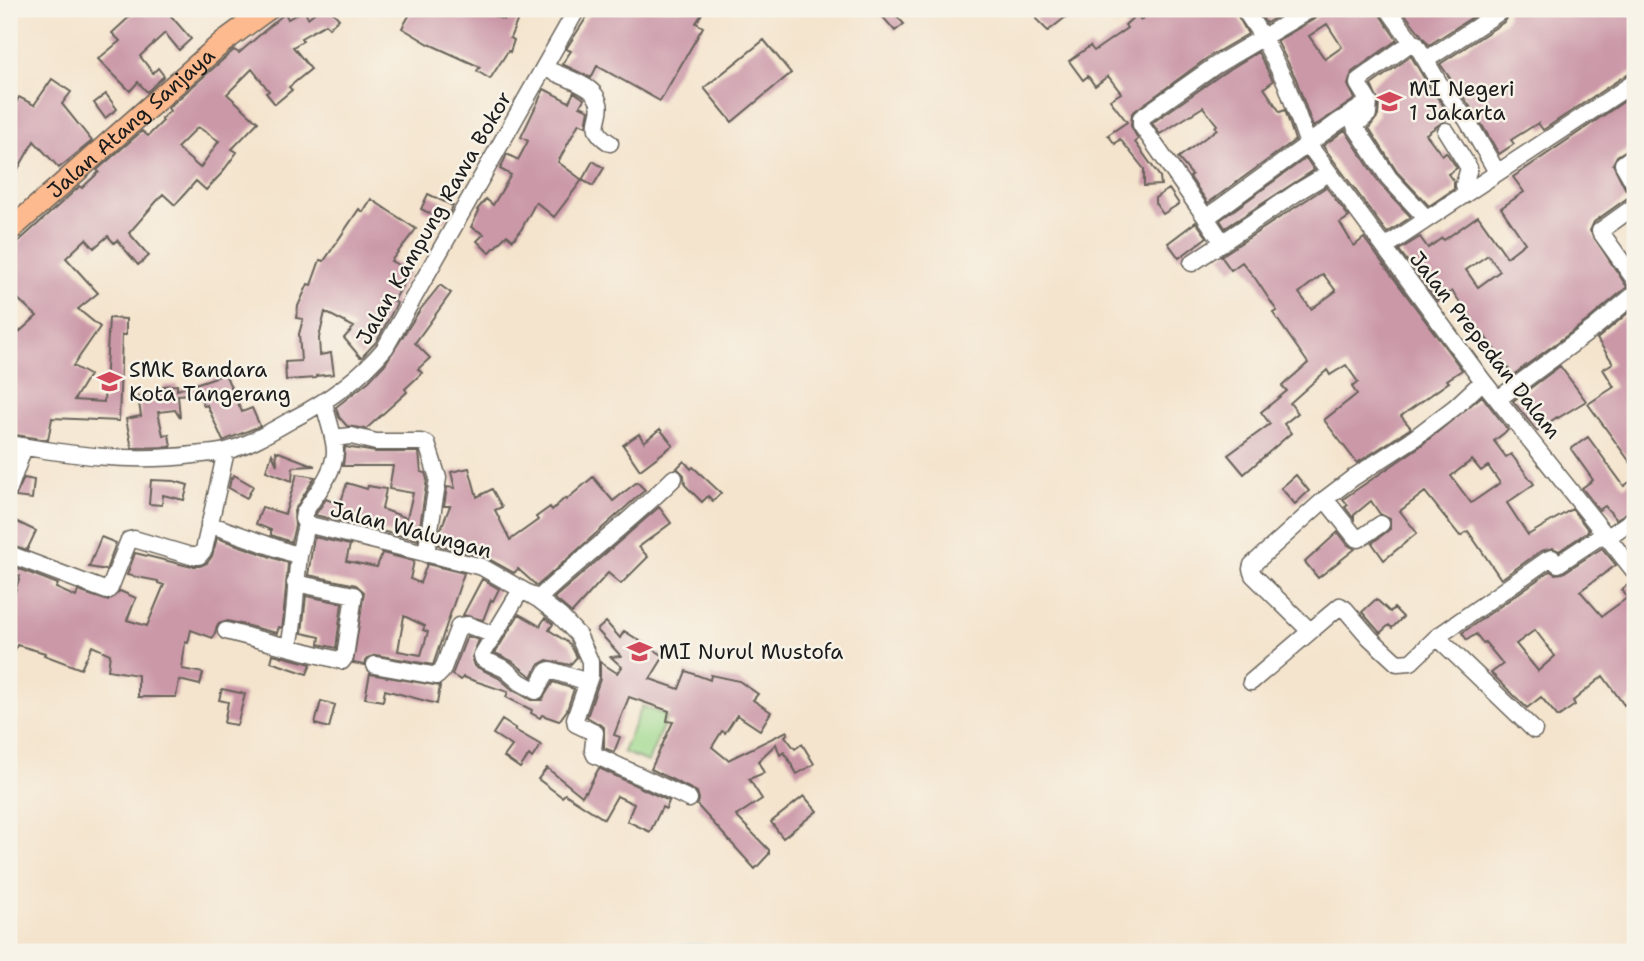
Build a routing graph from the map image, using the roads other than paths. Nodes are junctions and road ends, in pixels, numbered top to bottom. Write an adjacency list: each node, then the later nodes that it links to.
1 (268, 9): 24 (main road, Jalan Atang Sanjaya)
2 (577, 9): 10 (street, Jalan Kampung Rawa Bokor)
3 (1244, 9): 7 (street)
4 (1311, 9): 7 (street)
5 (1388, 9): 8 (street)
6 (1496, 9): 9 (street)
7 (1262, 36): 15 (street); 22 (street)
8 (1412, 42): 9 (street); 12 (street)
9 (1426, 61): 17 (street)
10 (550, 71): 14 (street); 32 (street, Jalan Kampung Rawa Bokor)
11 (1635, 82): 17 (street, Jalan Prepedan Dalam)
12 (1369, 102): 15 (street); 23 (street)
13 (1446, 131): 20 (street)
14 (610, 144)
15 (1308, 144): 18 (street); 22 (street)
16 (1635, 155): 19 (street)
17 (1497, 172): 20 (street, Jalan Prepedan Dalam)
18 (1329, 173): 25 (street); 26 (street)
19 (1635, 185)
20 (1468, 191): 23 (street, Jalan Prepedan Dalam)
21 (1635, 206): 28 (street)
22 (1206, 218): 25 (street)
23 (1426, 218): 26 (street, Jalan Prepedan Dalam)
24 (9, 231)
25 (1223, 243): 27 (street)
26 (1385, 247): 30 (street, Jalan Prepedan Dalam)
27 (1192, 263)
28 (1635, 281)
29 (1635, 295): 31 (street)
30 (1483, 381): 31 (street, Jalan Prepedan Dalam); 38 (street)
31 (1498, 399): 43 (street, Jalan Prepedan Dalam)
32 (325, 409): 33 (street); 35 (street, Jalan Kampung Rawa Bokor)
33 (333, 438): 41 (street); 45 (street)
34 (16, 445): 35 (street, Jalan Kampung Rawa Bokor); 37 (street)
35 (225, 457): 40 (street)
36 (674, 478): 50 (street)
37 (9, 489)
38 (1325, 499): 42 (street); 52 (street)
39 (1635, 518): 43 (street)
40 (209, 524): 44 (street); 46 (street)
41 (306, 524): 45 (street, Jalan Walungan); 46 (street)
42 (1381, 524)
43 (1606, 535): 47 (street, Jalan Prepedan Dalam); 54 (street)
44 (9, 554)
45 (426, 554): 49 (street, Jalan Walungan)
46 (299, 556): 48 (street)
47 (1635, 572)
48 (295, 583): 55 (street); 55 (street)
49 (521, 590): 50 (street, Jalan Walungan); 53 (street)
50 (538, 599): 57 (street, Jalan Walungan)
51 (226, 631): 55 (street)
52 (1310, 631): 54 (street); 58 (street)
53 (494, 635): 56 (street); 57 (street)
54 (1437, 637): 59 (street)
55 (289, 646)
56 (375, 665)
57 (588, 682): 60 (street, Jalan Walungan)
58 (1251, 682)
59 (1534, 730)
60 (689, 799)

